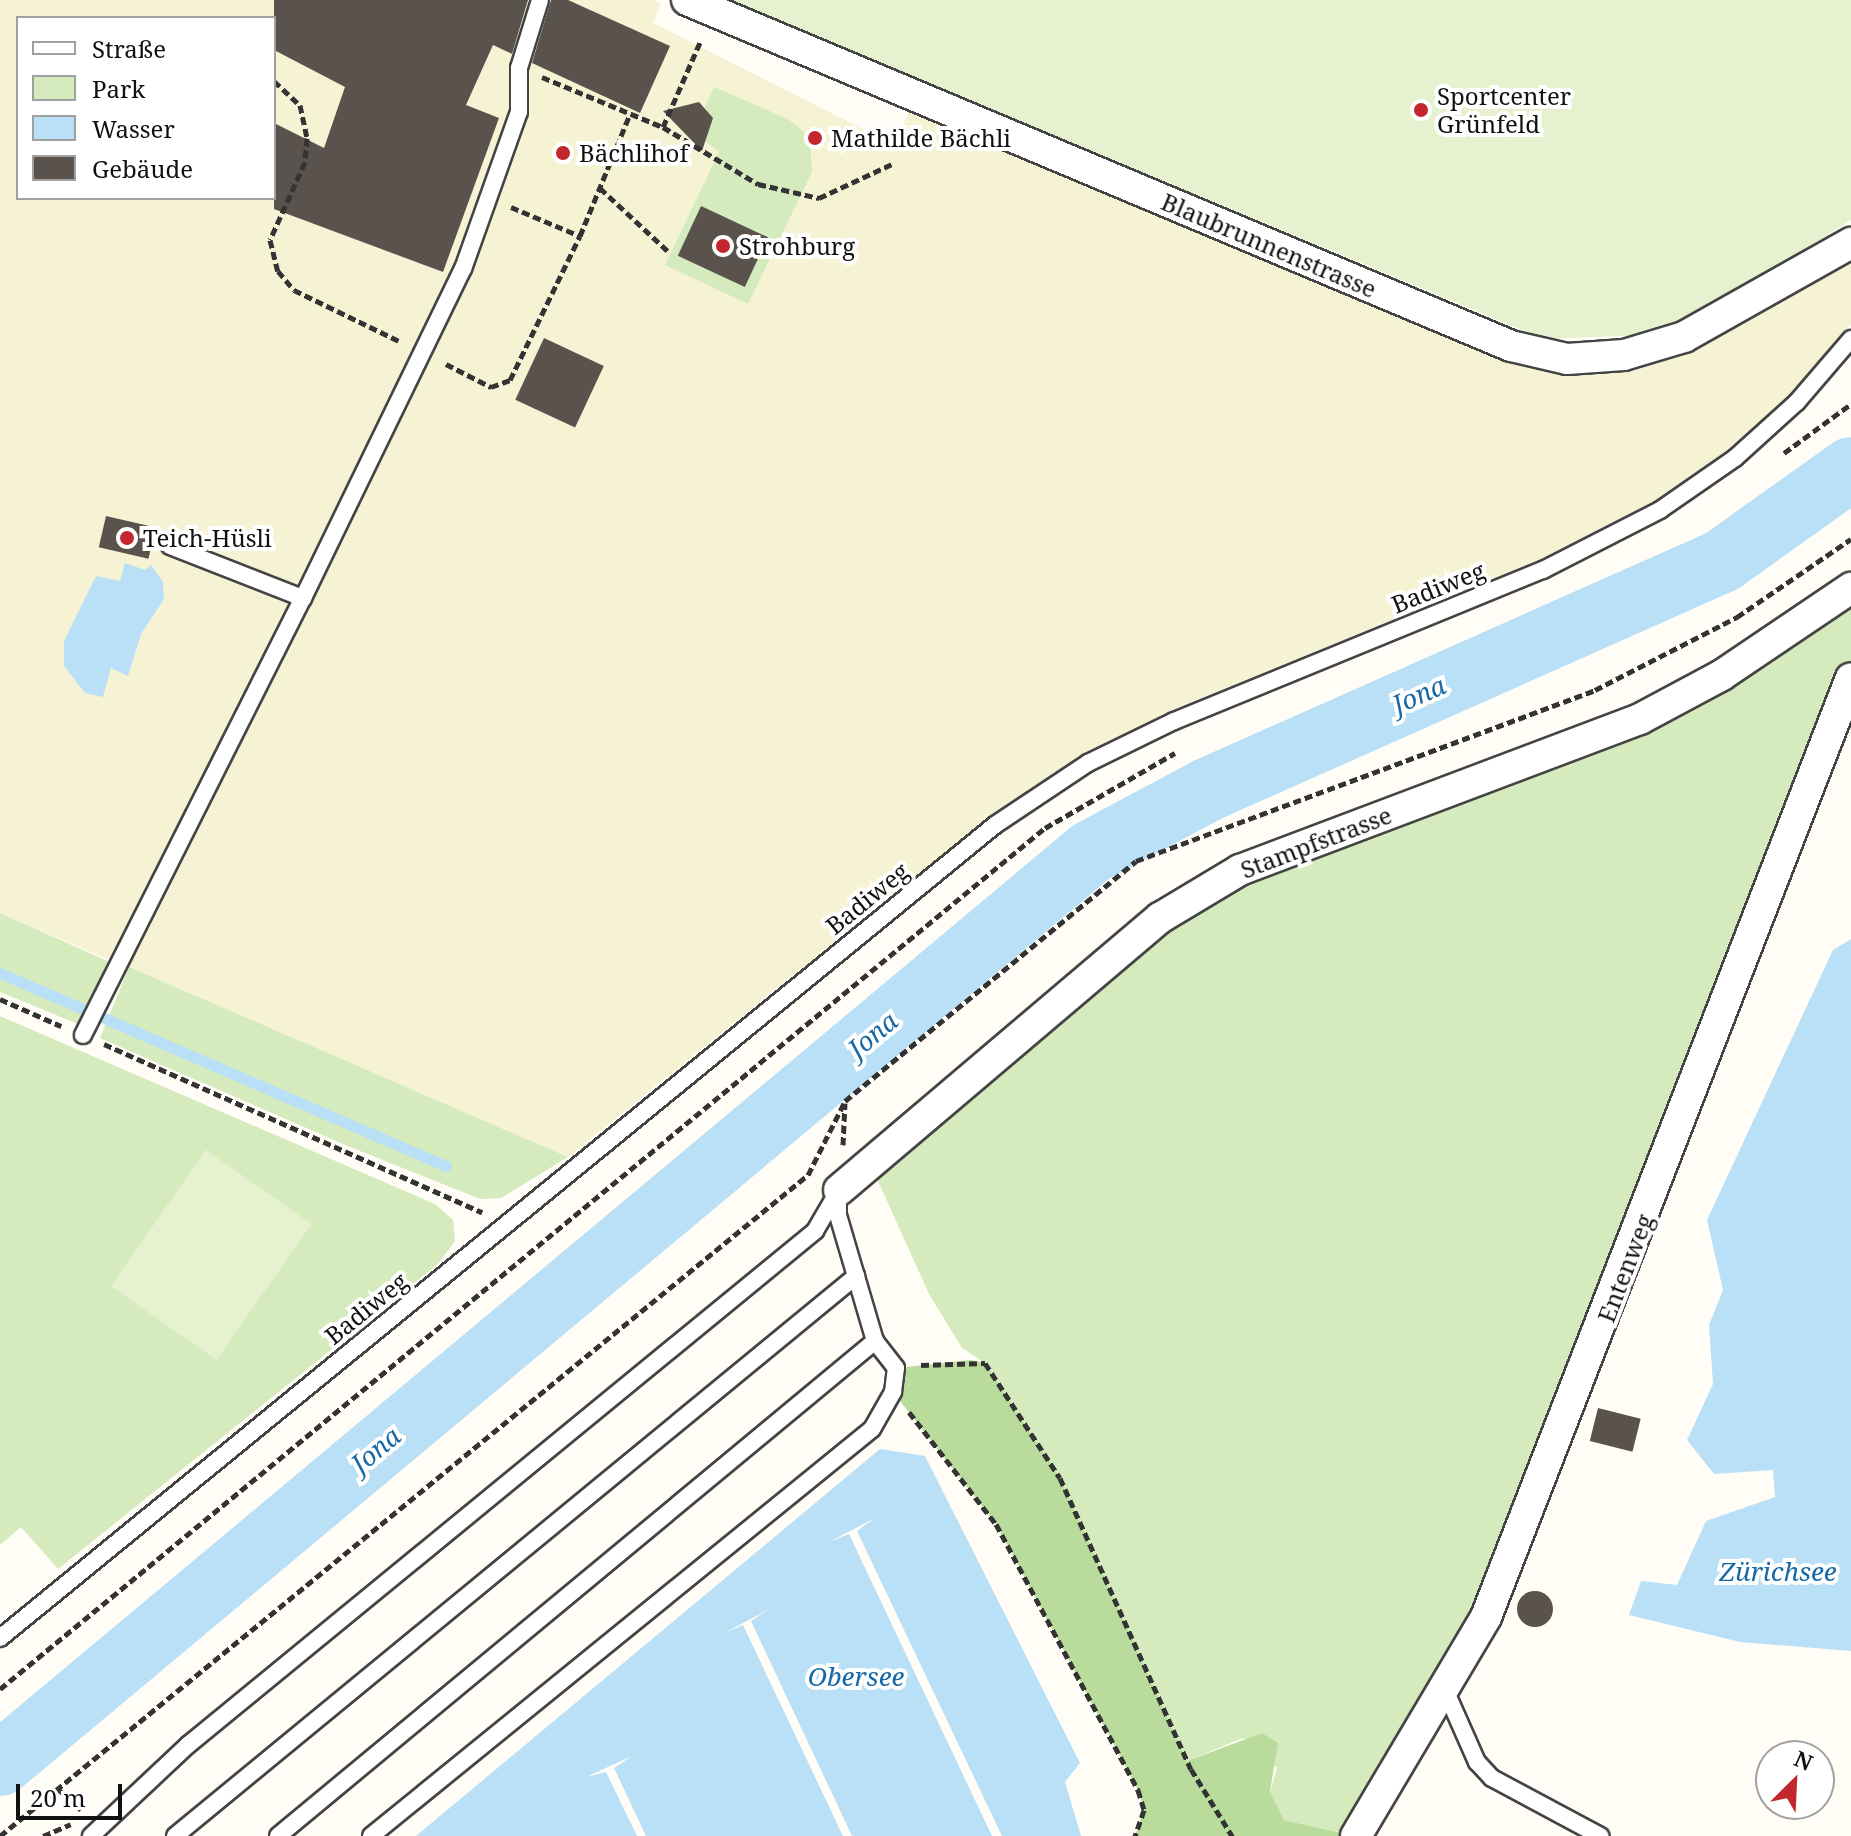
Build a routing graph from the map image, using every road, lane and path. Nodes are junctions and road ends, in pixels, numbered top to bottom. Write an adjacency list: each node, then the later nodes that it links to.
1 (540, 0): 3 (lane)
2 (700, 6): 6 (path); 11 (street, Blaubrunnenstrasse)
3 (519, 68): 5 (path); 9 (lane)
4 (276, 83): 14 (path)
5 (630, 114): 6 (path); 8 (path)
6 (663, 127): 7 (path)
7 (894, 163)
8 (600, 188): 10 (path); 12 (path)
9 (489, 197): 10 (path); 14 (lane)
10 (580, 236): 14 (path)
11 (1851, 243)
12 (670, 253)
13 (1851, 339): 26 (lane, Badiweg)
14 (424, 353): 19 (lane)
15 (1851, 404): 16 (path)
16 (1775, 459)
17 (170, 546): 19 (lane)
18 (1851, 588): 25 (street, Stampfstrasse)
19 (303, 598): 23 (lane)
20 (1851, 678): 33 (street, Entenweg)
21 (1180, 750): 32 (path)
22 (0, 999): 23 (path)
23 (86, 1030): 26 (path)
24 (843, 1142): 34 (path)
25 (839, 1190): 27 (lane); 36 (lane)
26 (507, 1224): 31 (lane, Badiweg)
27 (856, 1276): 28 (lane); 39 (lane)
28 (875, 1341): 29 (lane); 40 (lane)
29 (896, 1368): 30 (lane); 43 (path)
30 (893, 1392): 41 (lane); 42 (path)
31 (0, 1638)
32 (0, 1689)
33 (1446, 1692): 44 (street, Entenweg); 45 (lane)
34 (58, 1789): 36 (path); 37 (path)
35 (61, 1825): 38 (path)
36 (94, 1830)
37 (0, 1836)
38 (43, 1836)
39 (175, 1836)
40 (278, 1836)
41 (371, 1836)
42 (1135, 1836)
43 (1232, 1836)
44 (1356, 1836)
45 (1600, 1836)

